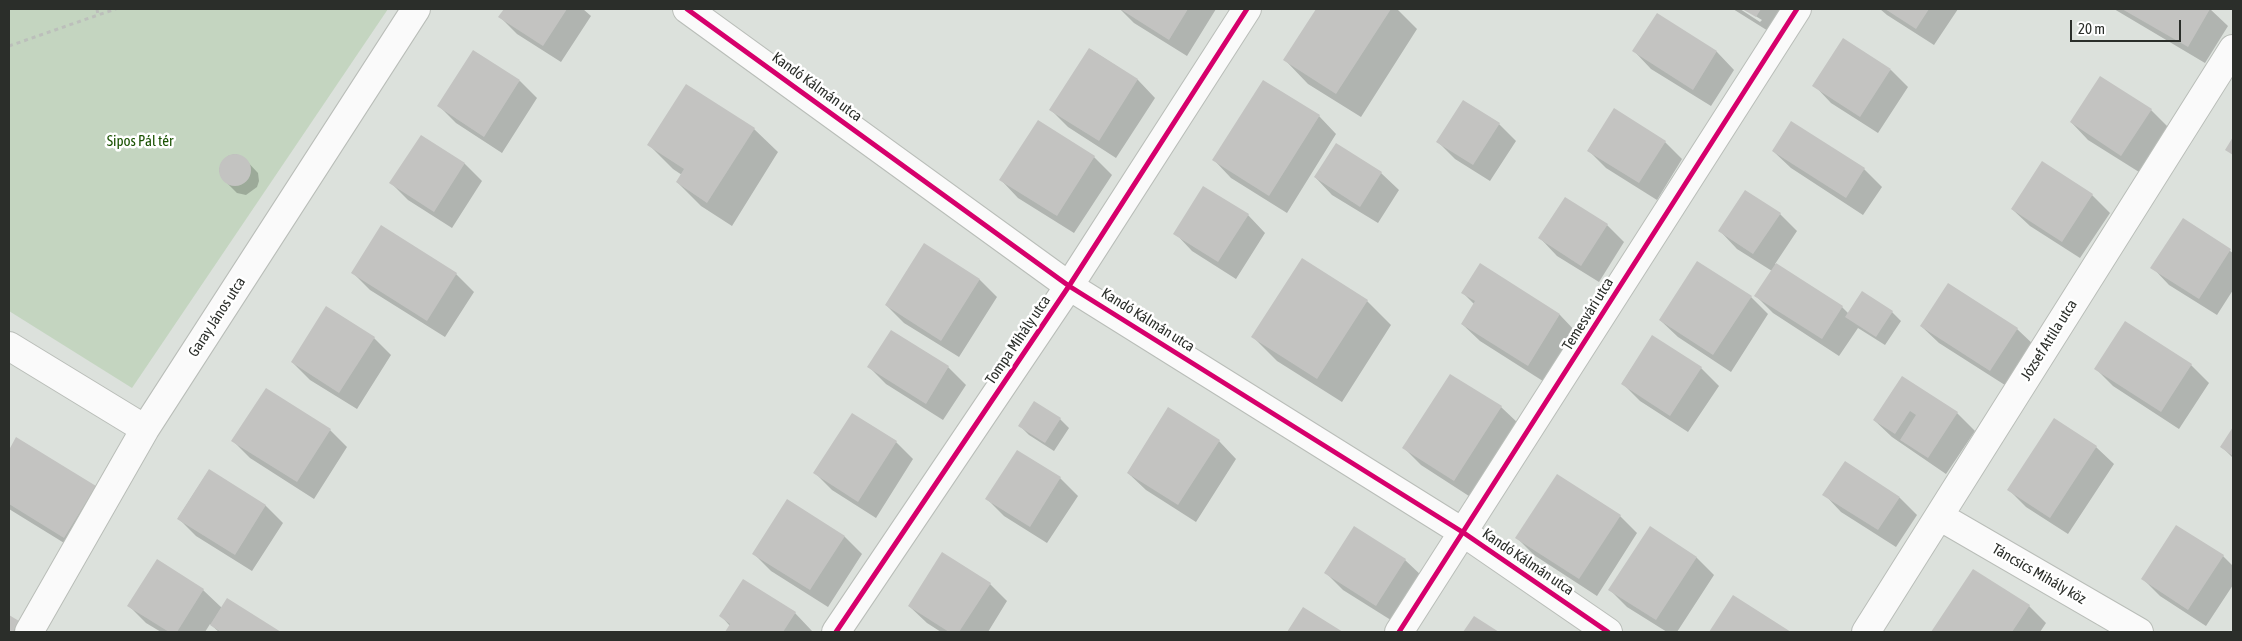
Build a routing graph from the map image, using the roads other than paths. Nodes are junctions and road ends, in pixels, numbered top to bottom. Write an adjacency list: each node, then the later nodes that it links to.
1 (416, 9): 8 (street, Garay János utca)
2 (687, 9): 6 (street, Kandó Kálmán utca)
3 (1247, 9): 6 (street, Tompa Mihály utca)
4 (1797, 9): 10 (street, Temesvári utca)
5 (2233, 49): 9 (street, József Attila utca)
6 (1070, 286): 10 (street, Kandó Kálmán utca); 12 (street, Tompa Mihály utca)
7 (9, 346): 8 (street)
8 (145, 429): 11 (street, Garay János utca)
9 (1939, 516): 15 (street, József Attila utca); 16 (street, Táncsics Mihály köz)
10 (1464, 533): 13 (street, Temesvári utca); 14 (street, Kandó Kálmán utca)
11 (29, 632)
12 (836, 632)
13 (1399, 632)
14 (1608, 632)
15 (1866, 632)
16 (2139, 632)

